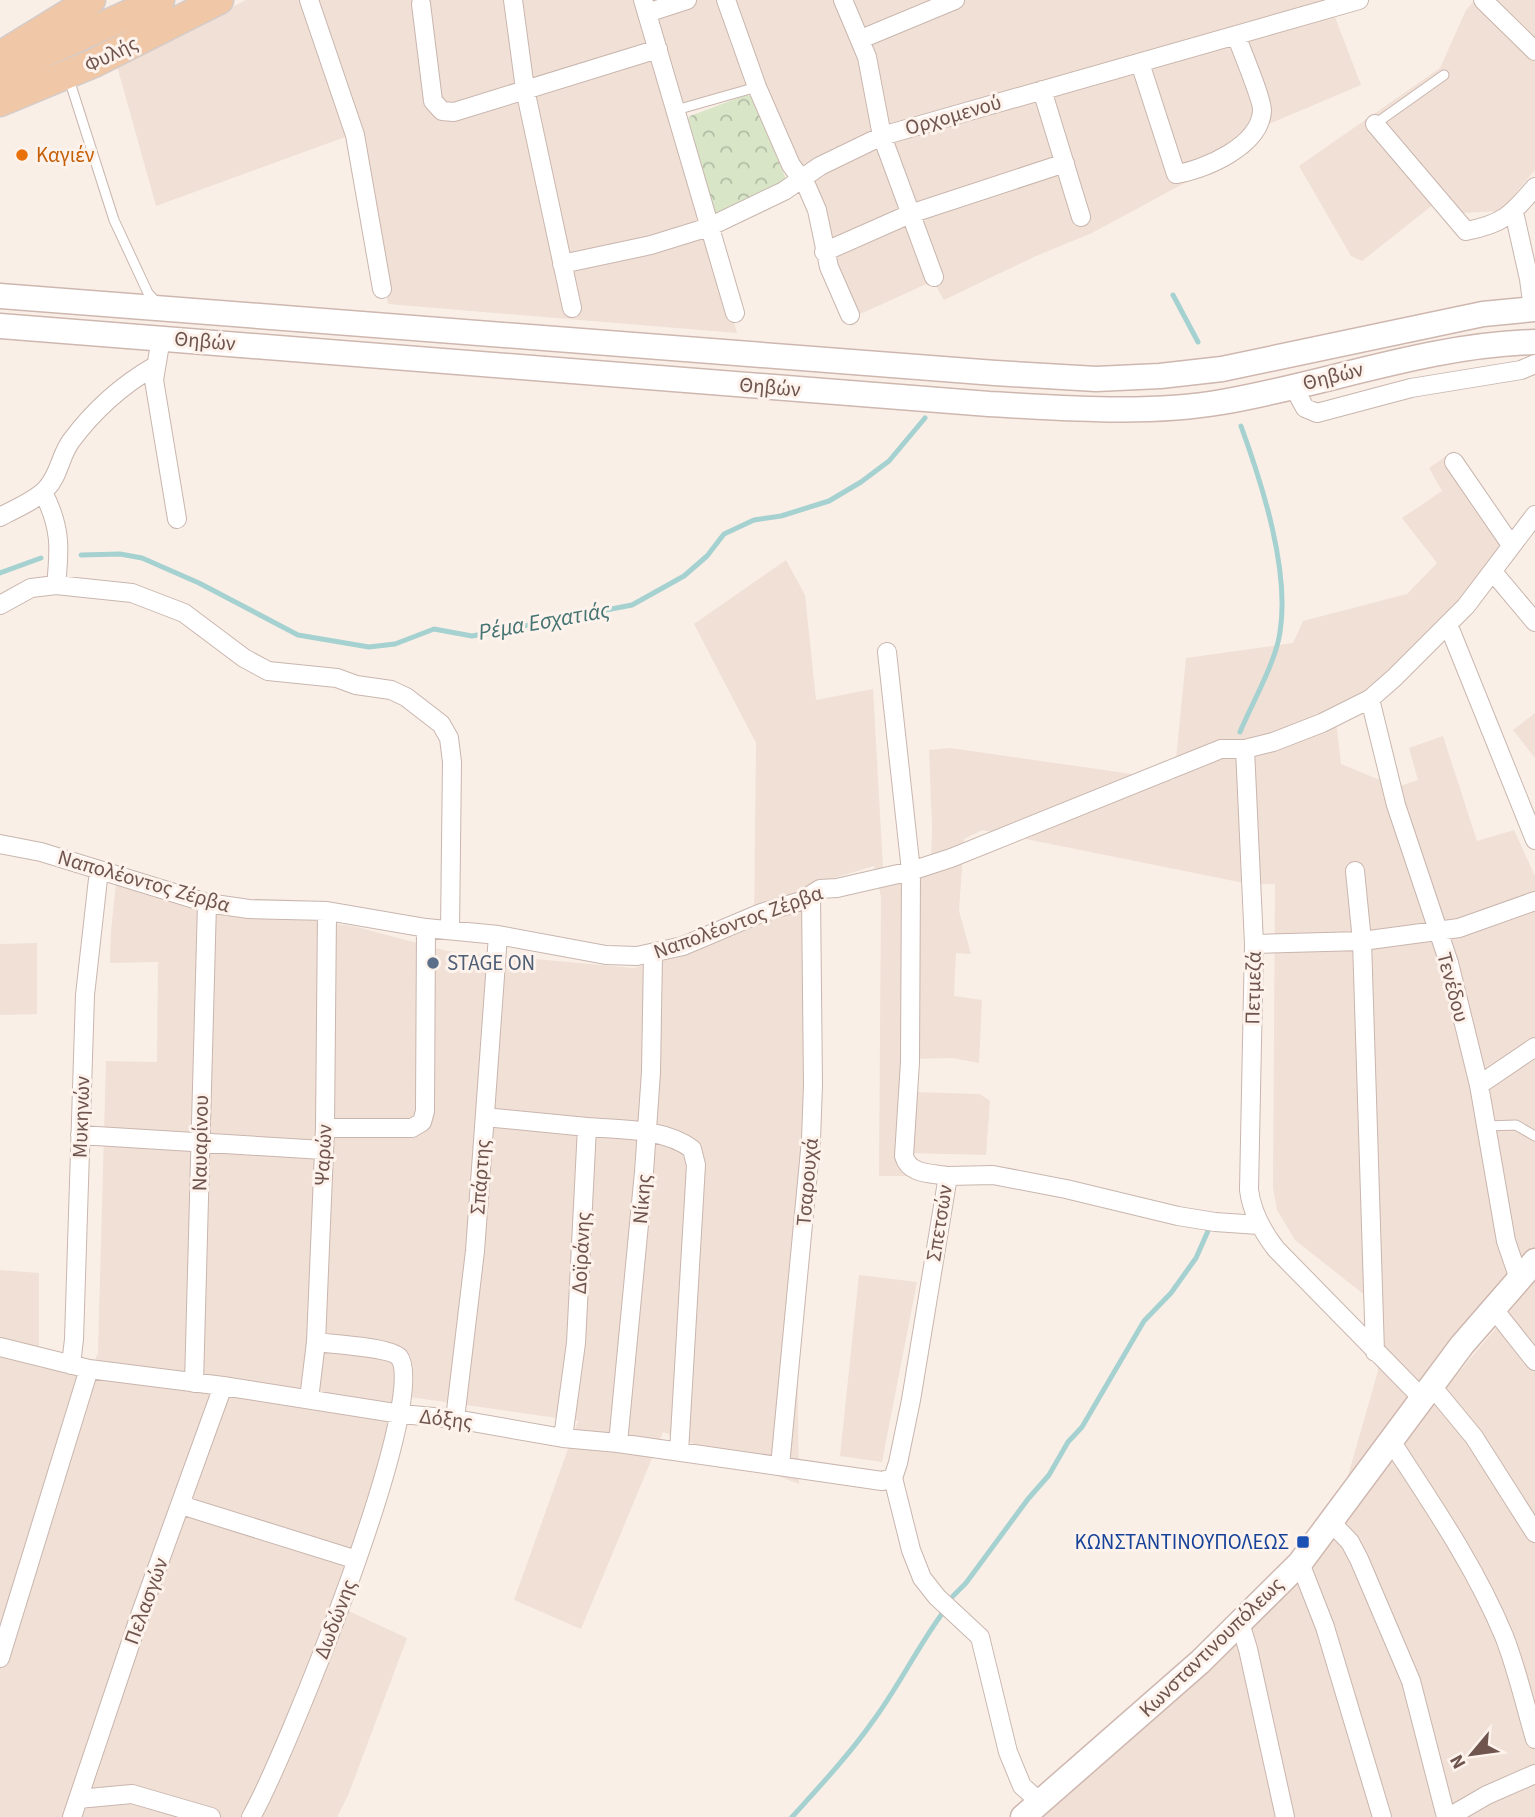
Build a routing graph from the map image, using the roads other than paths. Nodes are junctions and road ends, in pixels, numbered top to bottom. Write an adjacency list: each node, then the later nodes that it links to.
1 (91, 0): 18 (main road)
2 (160, 0): 20 (main road, Φυλής)
3 (219, 0): 21 (main road, Φυλής)
4 (309, 0): 41 (street)
5 (513, 0): 24 (street)
6 (687, 0): 13 (street)
7 (726, 0): 23 (street)
8 (844, 0): 15 (street)
9 (955, 0): 15 (street)
10 (1359, 0): 14 (street, Ορχομενού)
11 (1483, 0): 17 (street)
12 (421, 4): 24 (street)
13 (645, 7): 16 (street)
14 (1237, 35): 19 (street, Ορχομενού); 19 (street)
15 (861, 39): 29 (street)
16 (658, 49): 24 (street); 27 (street)
17 (1535, 51)
18 (0, 56)
19 (1140, 63): 25 (street, Ορχομενού)
20 (0, 74)
21 (68, 75): 26 (main road, Φυλής); 43 (lane)
22 (1444, 75): 28 (lane)
23 (757, 88): 27 (lane); 31 (street)
24 (526, 89): 38 (street)
25 (1042, 90): 29 (street, Ορχομενού); 30 (street)
26 (0, 102)
27 (676, 110): 36 (street)
28 (1375, 124): 33 (street)
29 (882, 136): 31 (street, Ορχομενού); 34 (street)
30 (1065, 163): 34 (street); 35 (street)
31 (801, 178): 36 (street, Ορχομενού); 37 (street)
32 (1535, 187): 33 (street)
33 (1514, 212): 40 (street)
34 (910, 214): 37 (street); 39 (street)
35 (1081, 217)
36 (709, 227): 38 (street, Ορχομενού); 46 (street)
37 (824, 252): 47 (street)
38 (562, 264): 44 (street)
39 (934, 276)
40 (1532, 279): 45 (street)
41 (382, 289)
42 (0, 296): 43 (main road, Θηβών)
43 (162, 308): 45 (main road, Θηβών)
44 (572, 309)
45 (1534, 309)
46 (735, 313)
47 (850, 315)
48 (0, 326): 49 (main road, Θηβών)
49 (161, 338): 52 (street); 53 (main road, Θηβών)
50 (1535, 342): 53 (main road, Θηβών)
51 (1535, 364): 53 (street)
52 (155, 366): 55 (street); 58 (street)
53 (1293, 386)
54 (1454, 462): 59 (street)
55 (43, 492): 57 (street); 61 (street)
56 (1535, 515): 59 (street, Ναπολέοντος Ζέρβα)
57 (0, 517)
58 (177, 519)
59 (1511, 545): 60 (street, Ναπολέοντος Ζέρβα)
60 (1493, 572): 63 (street); 64 (street, Ναπολέοντος Ζέρβα)
61 (56, 585): 62 (street); 78 (street)
62 (0, 605)
63 (1535, 622)
64 (1448, 624): 66 (street, Ναπολέοντος Ζέρβα); 68 (street)
65 (887, 652): 71 (street, Σπετσών)
66 (1370, 699): 67 (street, Ναπολέοντος Ζέρβα); 79 (street, Τενέδου)
67 (1245, 749): 71 (street, Ναπολέοντος Ζέρβα); 82 (street, Πετμεζά)
68 (1535, 840)
69 (0, 844): 70 (street, Ναπολέοντος Ζέρβα)
70 (99, 870): 75 (street, Ναπολέοντος Ζέρβα); 91 (street, Μυκηνών)
71 (911, 871): 73 (street, Ναπολέοντος Ζέρβα); 95 (street, Σπετσών)
72 (1355, 871): 81 (street)
73 (811, 896): 83 (street, Ναπολέοντος Ζέρβα); 115 (street, Τσαρουχά)
74 (1535, 901): 79 (street)
75 (207, 903): 76 (street, Ναπολέοντος Ζέρβα); 93 (street, Ναυαρίνου)
76 (327, 911): 77 (street, Ναπολέοντος Ζέρβα); 89 (street, Ψαρών)
77 (426, 928): 78 (street, Ναπολέοντος Ζέρβα); 89 (street)
78 (450, 930): 80 (street, Ναπολέοντος Ζέρβα)
79 (1437, 930): 81 (street); 85 (street, Τενέδου)
80 (498, 934): 83 (street, Ναπολέοντος Ζέρβα); 86 (street, Σπάρτης)
81 (1362, 941): 82 (street); 101 (street)
82 (1254, 944): 96 (street, Πετμεζά)
83 (653, 954): 90 (street, Νίκης)
84 (1535, 1047): 85 (street)
85 (1479, 1085): 87 (street, Τενέδου)
86 (485, 1118): 88 (street); 110 (street, Σπάρτης)
87 (1487, 1126): 92 (lane); 97 (street, Τενέδου)
88 (587, 1127): 90 (street); 111 (street, Δοϊράνης)
89 (325, 1128): 94 (street, Ψαρών)
90 (646, 1132): 113 (street, Νίκης); 114 (street)
91 (80, 1135): 93 (street); 103 (street, Μυκηνών)
92 (1535, 1136)
93 (200, 1143): 94 (street); 105 (street, Ναυαρίνου)
94 (323, 1150): 99 (street, Ψαρών)
95 (948, 1176): 96 (street); 116 (street, Σπετσών)
96 (1259, 1225): 101 (street)
97 (1527, 1270): 98 (main road, Κωνσταντινουπόλεως)
98 (1493, 1308): 102 (street); 107 (main road, Κωνσταντινουπόλεως)
99 (316, 1342): 108 (street, Ψαρών); 109 (street, Δωδώνης)
100 (0, 1347): 103 (street, Δόξης)
101 (1375, 1352): 107 (street)
102 (1535, 1361)
103 (71, 1364): 104 (street, Δόξης)
104 (89, 1369): 105 (street, Δόξης); 123 (street)
105 (194, 1383): 106 (street, Δόξης)
106 (223, 1386): 108 (street, Δόξης); 117 (street, Πελασγών)
107 (1426, 1392): 112 (main road, Κωνσταντινουπόλεως); 119 (street)
108 (309, 1399): 109 (street, Δόξης)
109 (401, 1413): 110 (street, Δόξης); 120 (street, Δωδώνης)
110 (455, 1419): 111 (street, Δόξης)
111 (564, 1437): 113 (street, Δόξης)
112 (1391, 1441): 118 (main road, Κωνσταντινουπόλεως); 124 (street)
113 (618, 1443): 114 (street, Δόξης)
114 (679, 1452): 115 (street, Δόξης)
115 (780, 1466): 116 (street, Δόξης)
116 (892, 1478): 127 (street)
117 (181, 1505): 120 (street); 126 (street, Πελασγών)
118 (1331, 1522): 121 (main road, Κωνσταντινουπόλεως); 133 (street)
119 (1535, 1533)
120 (357, 1560): 130 (street, Δωδώνης)
121 (1300, 1563): 122 (main road, Κωνσταντινουπόλεως); 132 (street)
122 (1240, 1622): 127 (main road, Κωνσταντινουπόλεως); 131 (street)
123 (0, 1658)
124 (1535, 1739)
125 (1533, 1781): 133 (street)
126 (78, 1799): 128 (street, Πελασγών); 129 (street)
127 (1031, 1809)
128 (72, 1817)
129 (211, 1817)
130 (251, 1817)
131 (1284, 1817)
132 (1382, 1817)
133 (1447, 1817)

